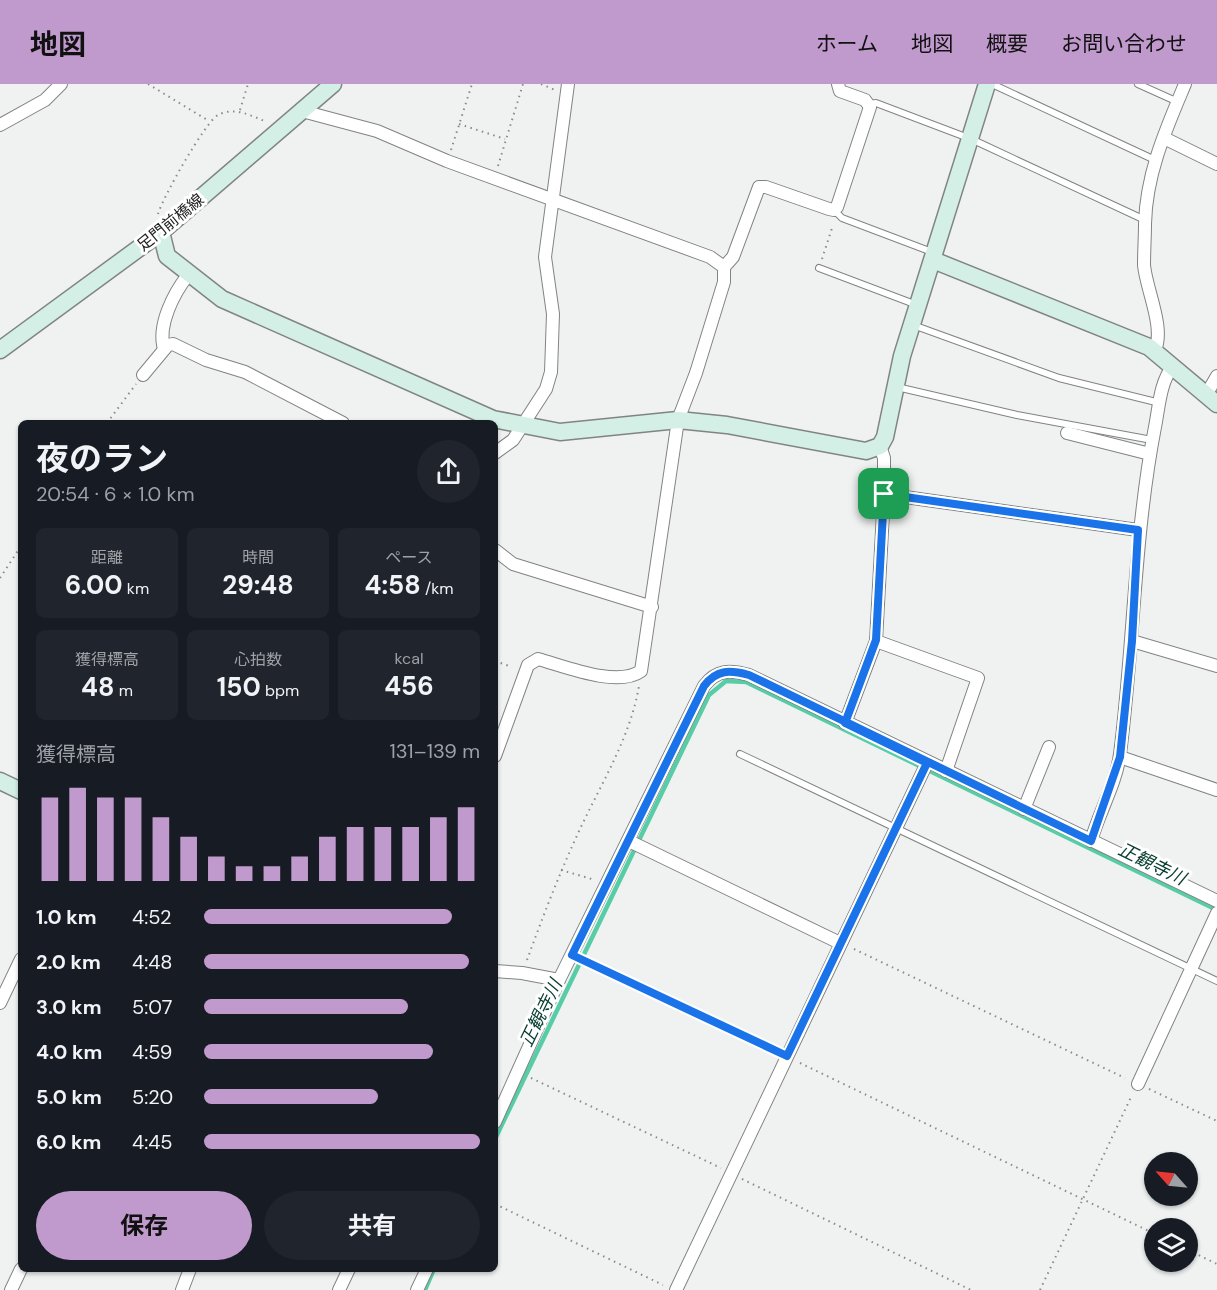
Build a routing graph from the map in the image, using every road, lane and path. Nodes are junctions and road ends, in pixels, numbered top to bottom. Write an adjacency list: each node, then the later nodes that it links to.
1 (62, 84): 18 (street)
2 (148, 84): 16 (path)
3 (248, 84): 14 (path)
4 (333, 84): 15 (street, 足門前橋線)
5 (472, 84): 17 (path)
6 (523, 84): 22 (path)
7 (568, 84): 27 (street)
8 (838, 84): 13 (street)
9 (990, 84): 21 (street); 23 (lane)
10 (1138, 84): 12 (lane)
11 (1185, 84): 12 (street)
12 (1178, 102): 20 (street)
13 (869, 104): 21 (lane); 28 (street)
14 (239, 111): 16 (path); 19 (path)
15 (302, 111): 19 (street, 足門前橋線); 24 (street)
16 (210, 122): 30 (path)
17 (459, 124): 22 (path); 24 (path)
18 (0, 126)
19 (282, 126): 30 (street, 足門前橋線)
20 (1164, 138): 23 (street); 25 (street)
21 (970, 139): 29 (lane); 31 (street)
22 (506, 140): 26 (path)
23 (1155, 160): 29 (street)
24 (447, 161): 26 (street)
25 (1217, 164)
26 (494, 178): 27 (street)
27 (553, 199): 32 (street); 49 (street)
28 (834, 210): 31 (lane); 32 (street); 33 (path)
29 (1145, 220): 39 (street)
30 (161, 232): 34 (street); 38 (street, 足門前橋線)
31 (934, 257): 35 (street); 39 (street)
32 (724, 267): 48 (street)
33 (819, 268): 35 (lane)
34 (188, 275): 37 (street); 49 (street)
35 (918, 306): 36 (street)
36 (912, 325): 43 (street); 45 (lane)
37 (164, 349): 41 (street); 47 (street)
38 (0, 350)
39 (1155, 350): 40 (street)
40 (1173, 366): 44 (street); 45 (street)
41 (143, 375): 46 (path)
42 (1217, 376): 44 (street)
43 (894, 387): 51 (lane); 52 (street)
44 (1212, 400)
45 (1160, 403): 51 (street)
46 (109, 420)
47 (337, 420)
48 (678, 420): 49 (street); 52 (street); 60 (street)
49 (522, 426): 53 (street)
50 (1067, 433): 54 (street)
51 (1152, 440): 54 (street)
52 (879, 446): 55 (street)
53 (498, 451)
54 (1150, 454): 56 (street)
55 (884, 494): 56 (street); 61 (street)
56 (1138, 530): 62 (street)
57 (18, 551): 59 (path)
58 (498, 552): 60 (street)
59 (0, 578)
60 (652, 607): 66 (street)
61 (876, 640): 67 (street); 73 (street)
62 (1132, 641): 64 (street); 71 (street)
63 (498, 662): 65 (path)
64 (1217, 666)
65 (525, 671): 66 (street); 69 (street)
66 (641, 671): 81 (path)
67 (845, 723): 72 (street); 79 (street)
68 (1048, 747): 77 (street)
69 (498, 748)
70 (740, 754): 78 (lane)
71 (1120, 757): 76 (street); 80 (street)
72 (927, 763): 73 (street); 78 (street)
73 (946, 771): 77 (street)
74 (0, 781): 75 (street)
75 (18, 790)
76 (1217, 790)
77 (1024, 809): 80 (street)
78 (896, 829): 85 (street); 88 (lane)
79 (629, 841): 82 (street); 85 (street)
80 (1091, 841): 83 (street)
81 (561, 870): 82 (path); 90 (path)
82 (607, 884): 86 (street)
83 (1217, 901)
84 (1217, 913): 88 (street)
85 (840, 943): 94 (street); 95 (path)
86 (572, 955): 91 (street); 94 (path)
87 (18, 965): 93 (street)
88 (1191, 969): 92 (lane); 95 (street)
89 (498, 971): 90 (street)
90 (522, 973): 91 (street)
91 (559, 980): 96 (street)
92 (1217, 981)
93 (0, 1003)
94 (787, 1056): 98 (path); 111 (street)
95 (1138, 1083): 97 (path); 98 (path)
96 (498, 1115)
97 (1217, 1121)
98 (1082, 1200): 100 (path); 112 (path)
99 (498, 1205): 111 (path)
100 (1144, 1229)
101 (1198, 1255): 102 (path)
102 (1217, 1264)
103 (20, 1272): 107 (street)
104 (189, 1272): 108 (street)
105 (348, 1272): 109 (street)
106 (426, 1272): 110 (street)
107 (11, 1290)
108 (182, 1290)
109 (339, 1290)
110 (417, 1290)
111 (675, 1290)
112 (1040, 1290)

